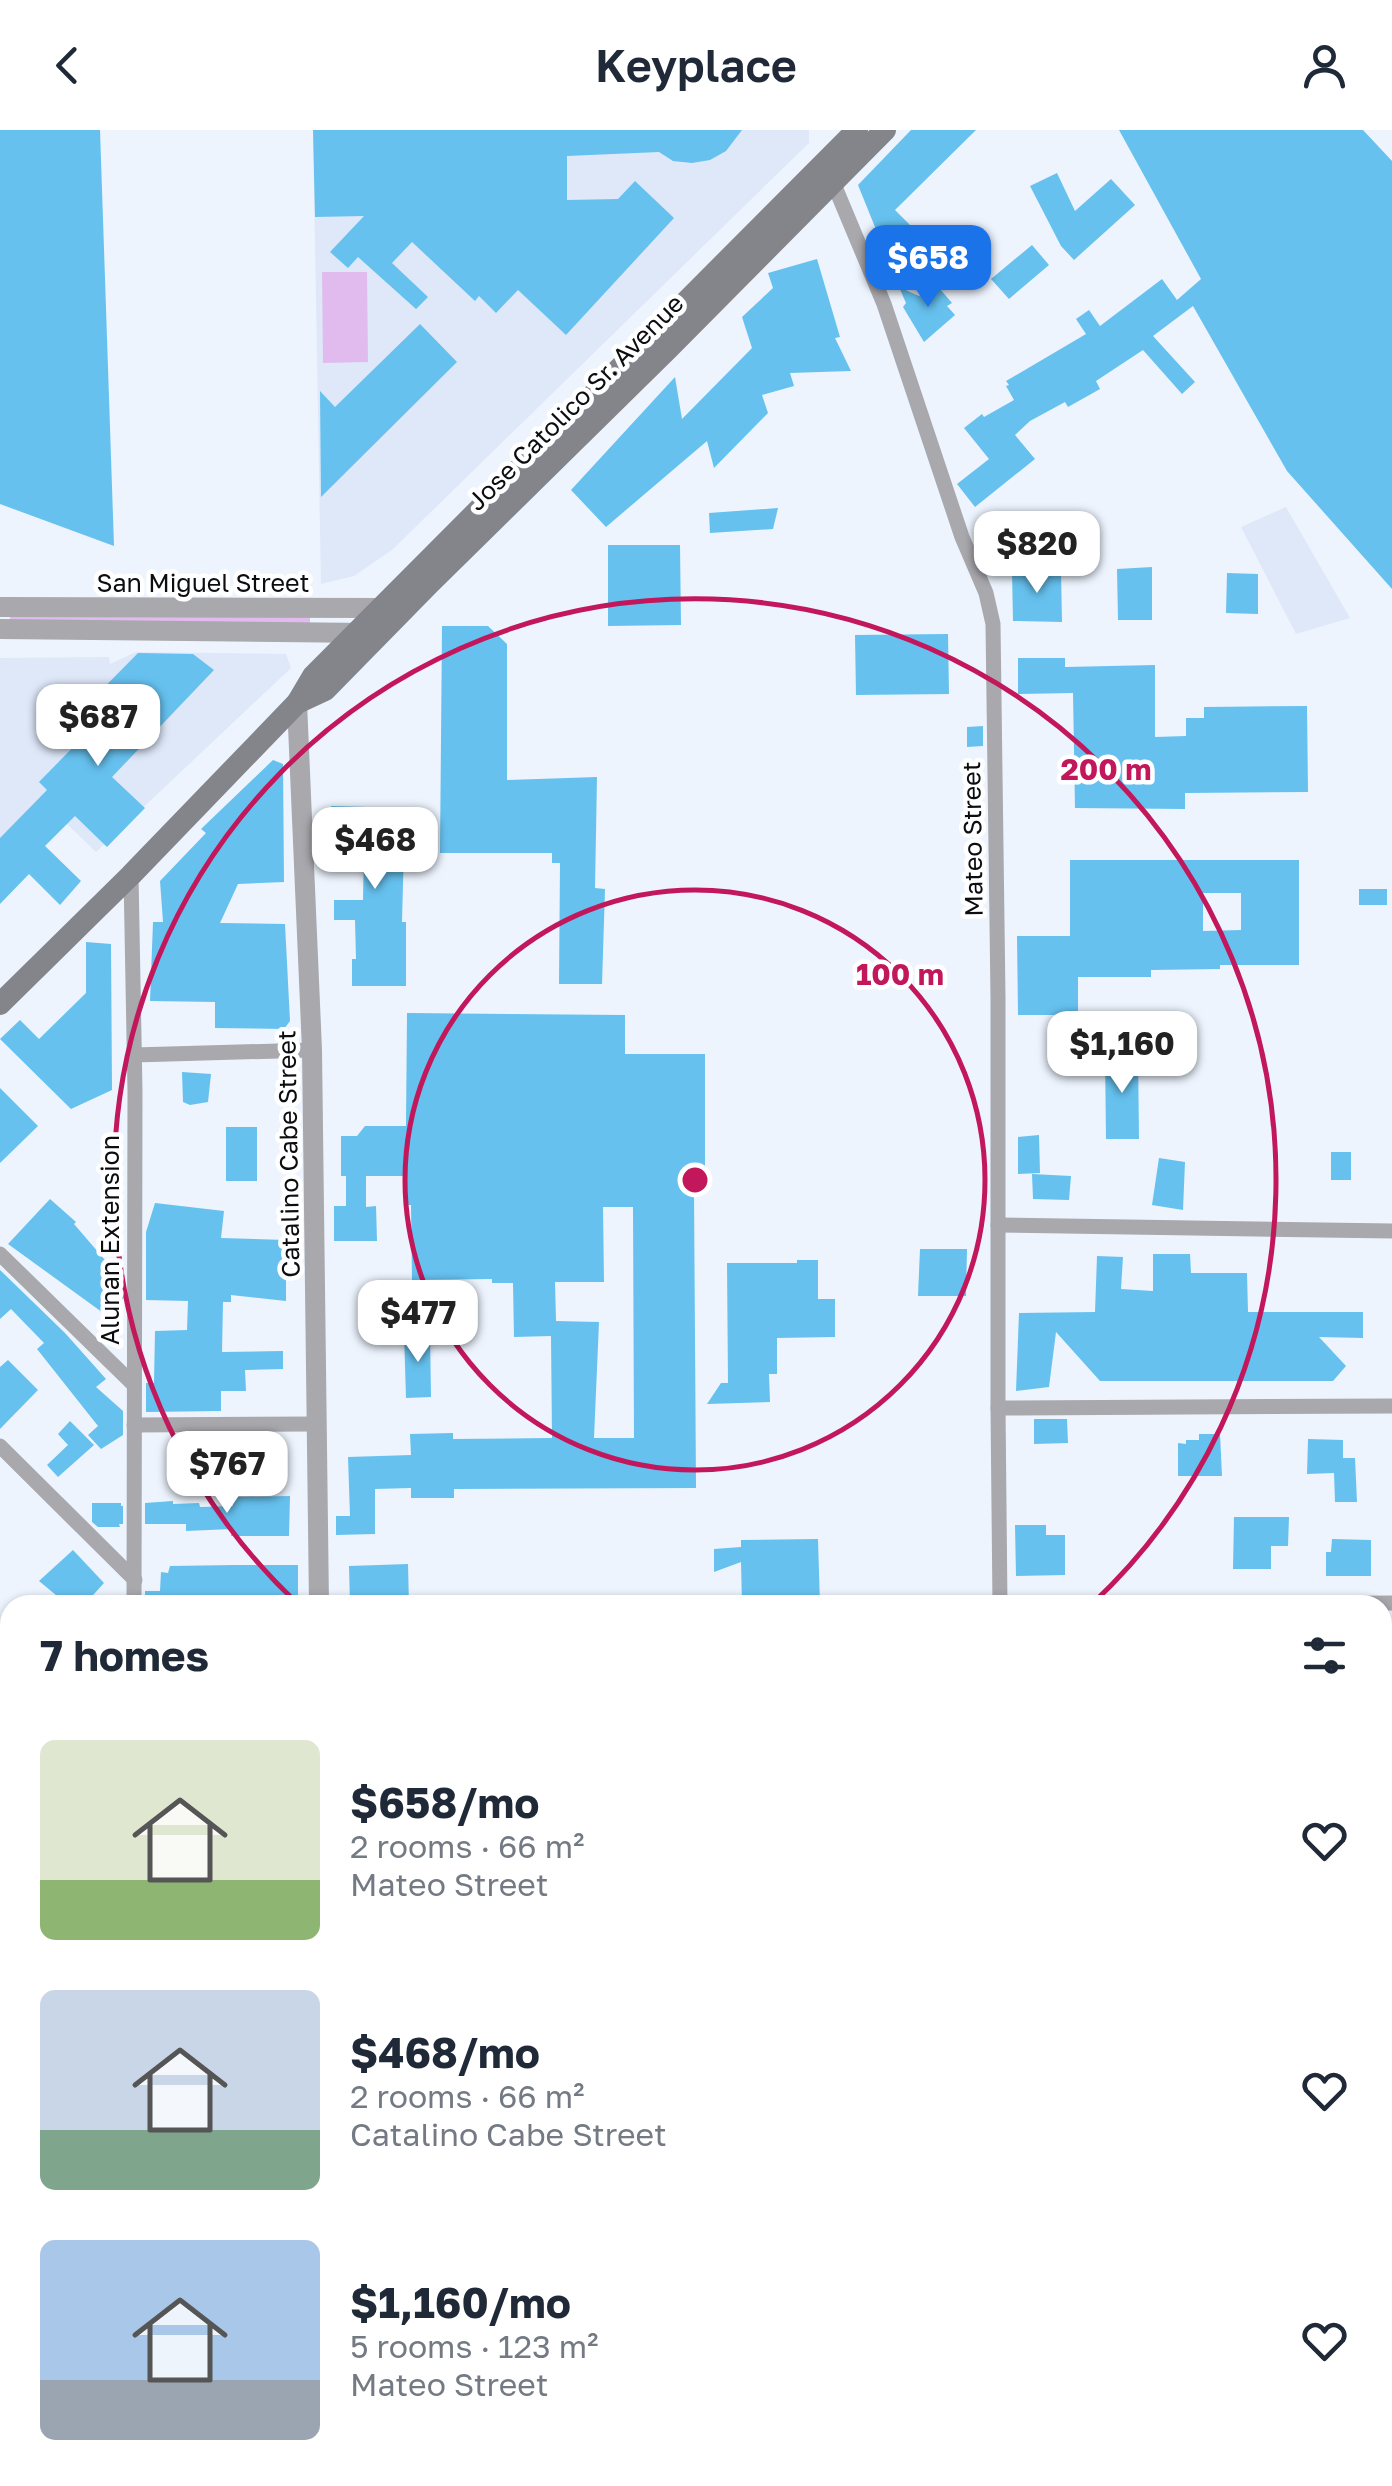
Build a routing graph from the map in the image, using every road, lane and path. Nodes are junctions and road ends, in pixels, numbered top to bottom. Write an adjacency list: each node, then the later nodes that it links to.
1 (856, 130): 3 (main road, Jose Catolico Sr. Avenue)
2 (885, 130): 3 (main road, Jose Catolico Sr. Avenue)
3 (829, 172): 5 (main road, Jose Catolico Sr. Avenue); 6 (main road, Jose Catolico Sr. Avenue); 15 (street, Mateo Street)
4 (0, 607): 5 (street, San Miguel Street)
5 (380, 608): 6 (street, San Miguel Street); 8 (main road, Jose Catolico Sr. Avenue)
6 (406, 608): 9 (main road, Jose Catolico Sr. Avenue)
7 (0, 629): 8 (street, San Miguel Street)
8 (356, 632): 9 (street, San Miguel Street); 10 (main road, Jose Catolico Sr. Avenue)
9 (381, 633): 10 (main road, Jose Catolico Sr. Avenue)
10 (297, 703): 11 (main road, Jose Catolico Sr. Avenue); 13 (street, Catalino Cabe Street)
11 (131, 875): 12 (main road, Jose Catolico Sr. Avenue); 14 (street, Alunan Extension)
12 (0, 1004)
13 (312, 1050): 14 (street); 21 (street, Catalino Cabe Street)
14 (134, 1055): 18 (street, Alunan Extension)
15 (998, 1225): 16 (street); 20 (street, Mateo Street)
16 (1392, 1231)
17 (0, 1254): 18 (street)
18 (134, 1385): 22 (street, Alunan Extension)
19 (1392, 1406): 20 (street)
20 (998, 1408): 27 (street, Mateo Street)
21 (318, 1424): 22 (street); 26 (street, Catalino Cabe Street)
22 (134, 1425): 24 (street, Alunan Extension)
23 (0, 1446): 24 (street)
24 (135, 1580): 25 (street, Alunan Extension)
25 (134, 1595)
26 (318, 1595)
27 (1000, 1595)

